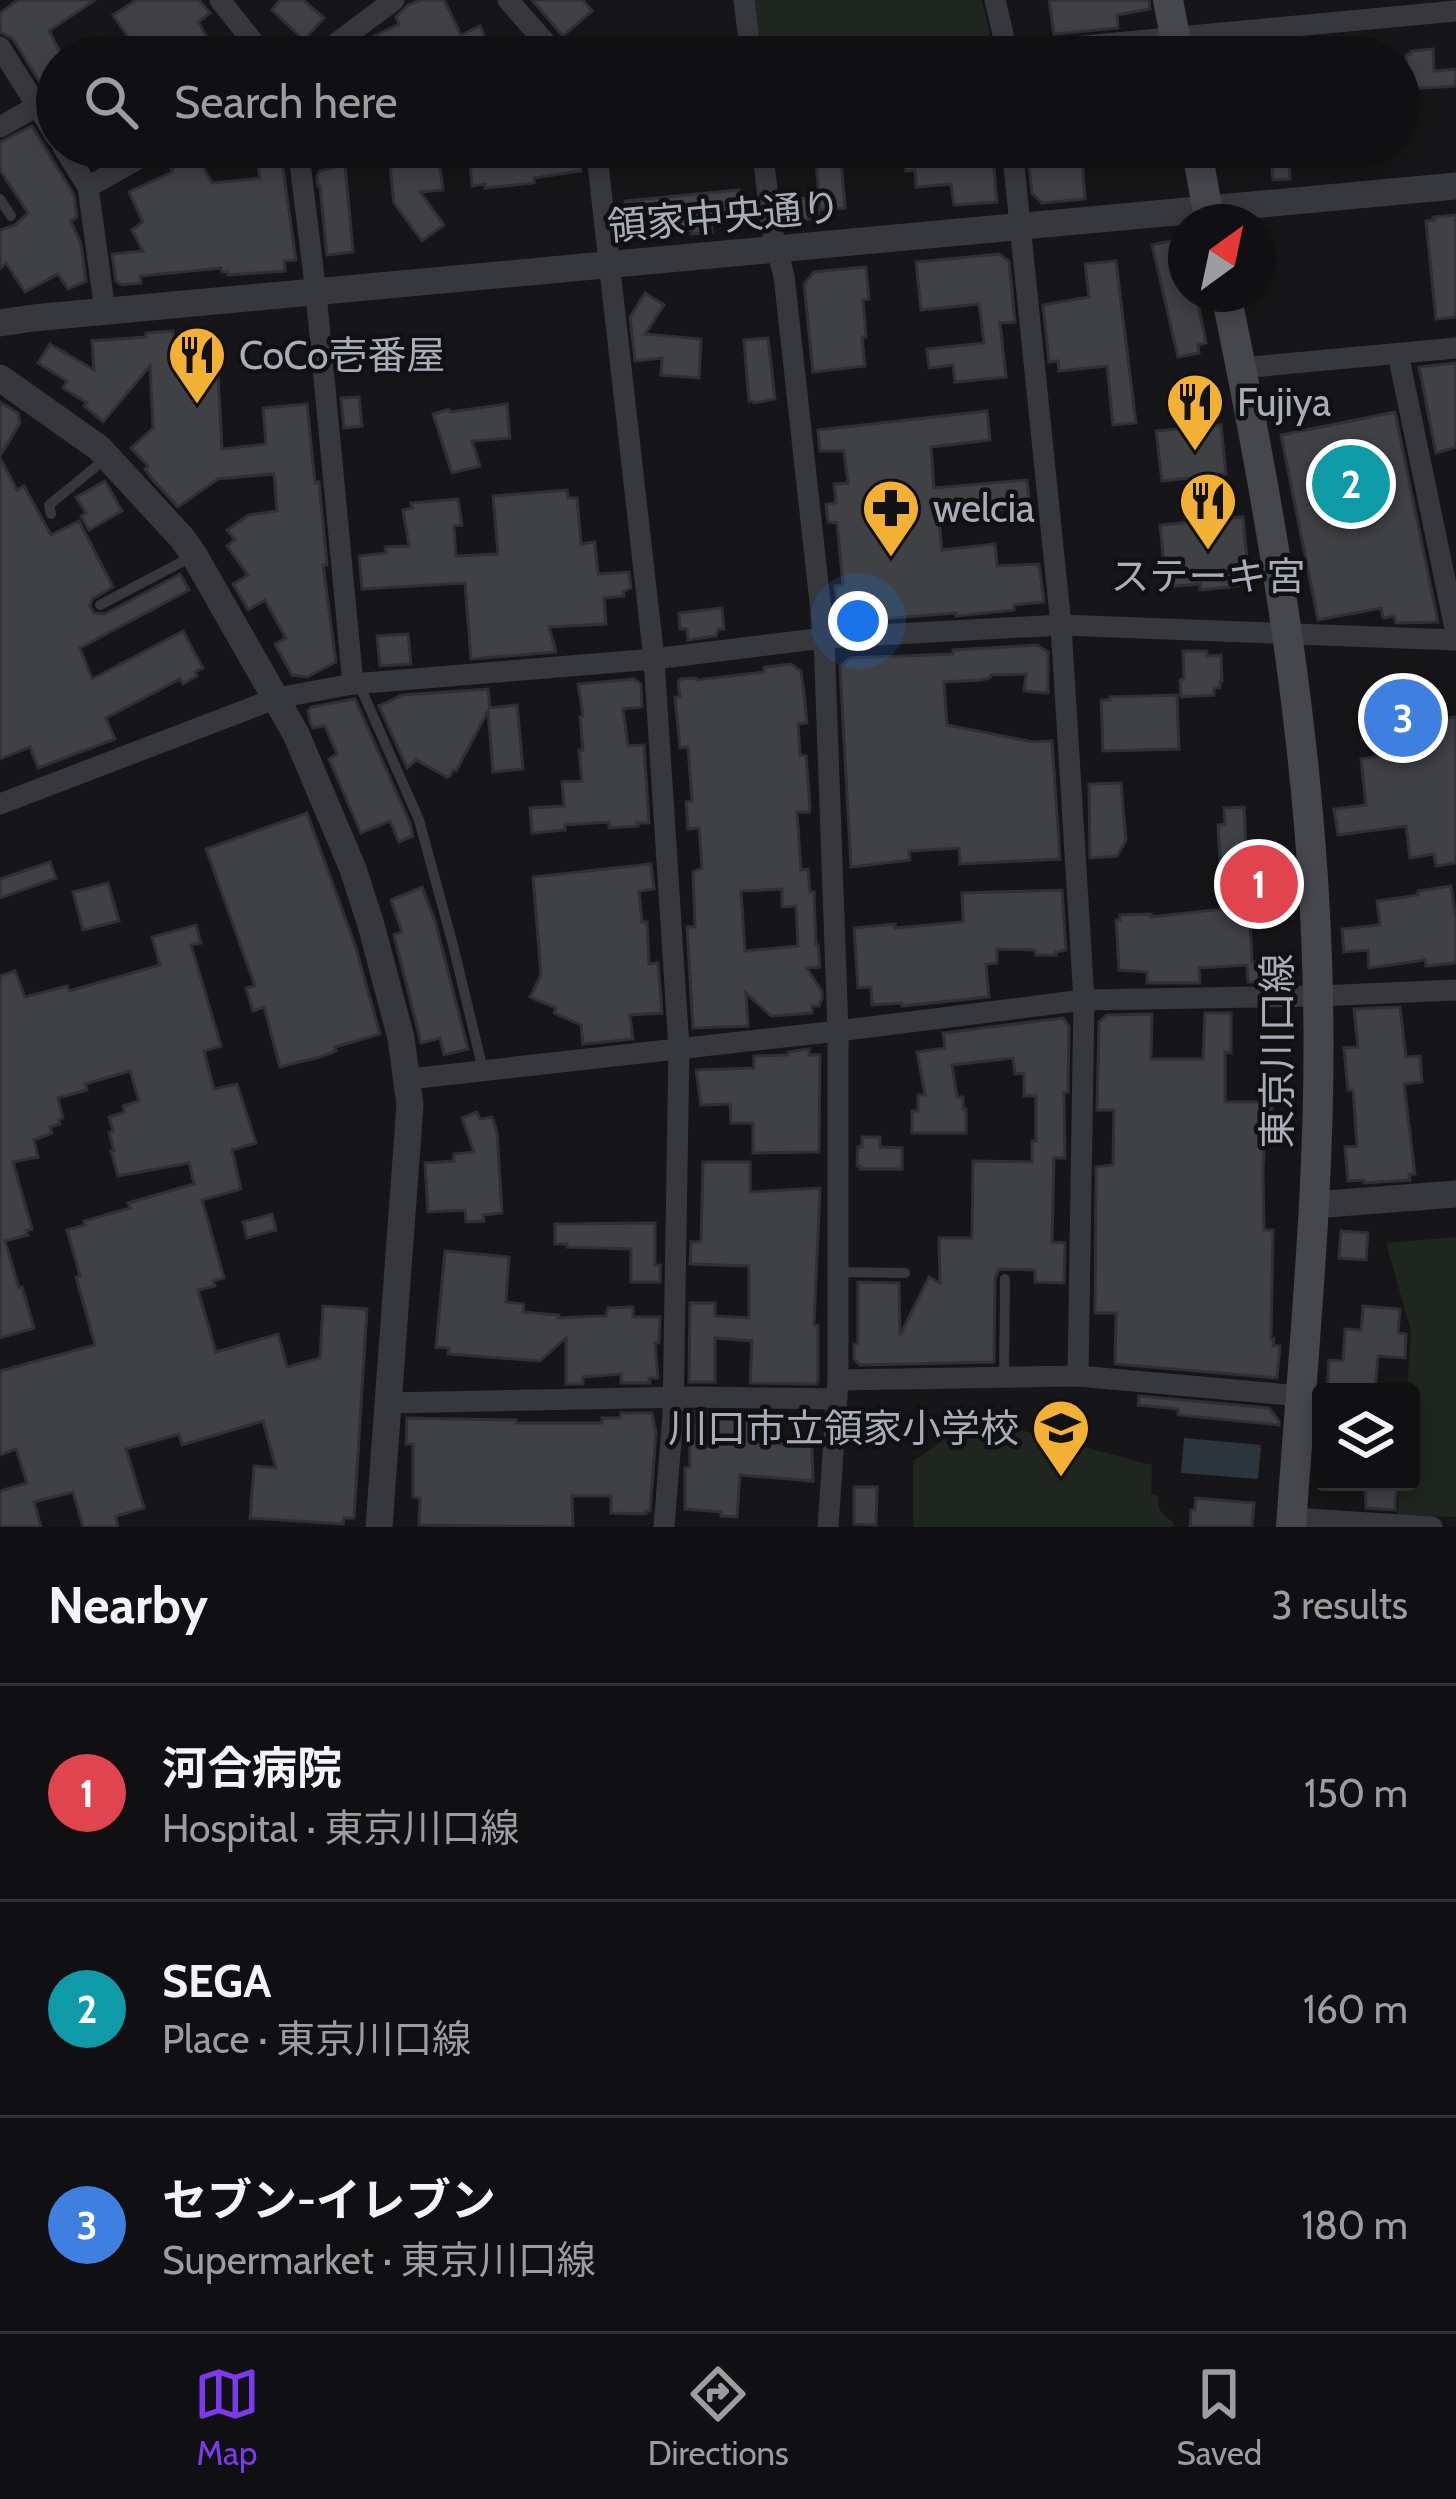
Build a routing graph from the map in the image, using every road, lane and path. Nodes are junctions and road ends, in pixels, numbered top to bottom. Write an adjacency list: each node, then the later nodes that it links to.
1 (220, 0): 9 (street)
2 (394, 0): 10 (street)
3 (508, 0): 11 (street)
4 (744, 0): 12 (street)
5 (995, 0): 13 (street)
6 (1168, 0): 14 (main road)
7 (1360, 10): 8 (street); 15 (street)
8 (1456, 11)
9 (248, 36)
10 (346, 36)
11 (540, 36)
12 (748, 36)
13 (1003, 36)
14 (1176, 36)
15 (1235, 36)
16 (0, 47): 17 (street)
17 (36, 97)
18 (36, 114): 19 (street)
19 (0, 127)
20 (76, 168): 28 (street)
21 (122, 168): 28 (street)
22 (301, 168): 37 (street)
23 (599, 168): 36 (street)
24 (764, 168): 35 (street)
25 (1014, 168): 34 (street)
26 (1200, 168): 30 (main road)
27 (1456, 186): 31 (street, 領家中央通り)
28 (88, 187): 38 (street)
29 (0, 199): 32 (lane)
30 (1207, 204)
31 (1276, 208)
32 (11, 216)
33 (1168, 219): 34 (street, 領家中央通り)
34 (1019, 229): 35 (street, 領家中央通り); 49 (street)
35 (777, 250): 36 (street, 領家中央通り); 52 (street)
36 (611, 266): 37 (street, 領家中央通り); 53 (street)
37 (316, 293): 38 (street, 領家中央通り); 54 (street)
38 (105, 311): 40 (street, 領家中央通り)
39 (1230, 312): 43 (main road, 東京川口線)
40 (0, 323)
41 (1456, 348): 42 (street)
42 (1398, 354): 43 (street); 51 (street)
43 (1241, 368): 50 (main road, 東京川口線)
44 (0, 377): 45 (street)
45 (108, 456): 46 (lane); 47 (street)
46 (51, 514)
47 (194, 555): 48 (lane); 55 (street)
48 (100, 604)
49 (1061, 625): 50 (street); 52 (street); 59 (street)
50 (1289, 636): 51 (street); 58 (main road, 東京川口線)
51 (1456, 637)
52 (824, 638): 53 (street); 60 (street)
53 (654, 658): 54 (street); 61 (street)
54 (356, 684): 55 (street); 62 (lane)
55 (277, 698): 56 (street); 63 (street)
56 (0, 804)
57 (1456, 990): 58 (street)
58 (1318, 996): 59 (street); 65 (main road, 東京川口線)
59 (1084, 1000): 60 (street); 69 (street)
60 (838, 1031): 61 (street); 66 (street)
61 (679, 1048): 62 (street); 73 (street)
62 (483, 1070): 63 (street)
63 (409, 1079): 74 (street)
64 (1456, 1194): 65 (street)
65 (1314, 1205): 72 (main road, 東京川口線)
66 (838, 1272): 67 (lane); 71 (street)
67 (905, 1273)
68 (1005, 1279): 70 (lane)
69 (1078, 1376): 70 (street); 72 (street)
70 (1004, 1378): 71 (street)
71 (838, 1390): 73 (street); 78 (street)
72 (1301, 1396): 75 (main road, 東京川口線)
73 (673, 1398): 74 (street); 77 (street)
74 (388, 1403): 76 (street)
75 (1291, 1522): 79 (street)
76 (379, 1527)
77 (664, 1527)
78 (828, 1527)
79 (1432, 1527)

